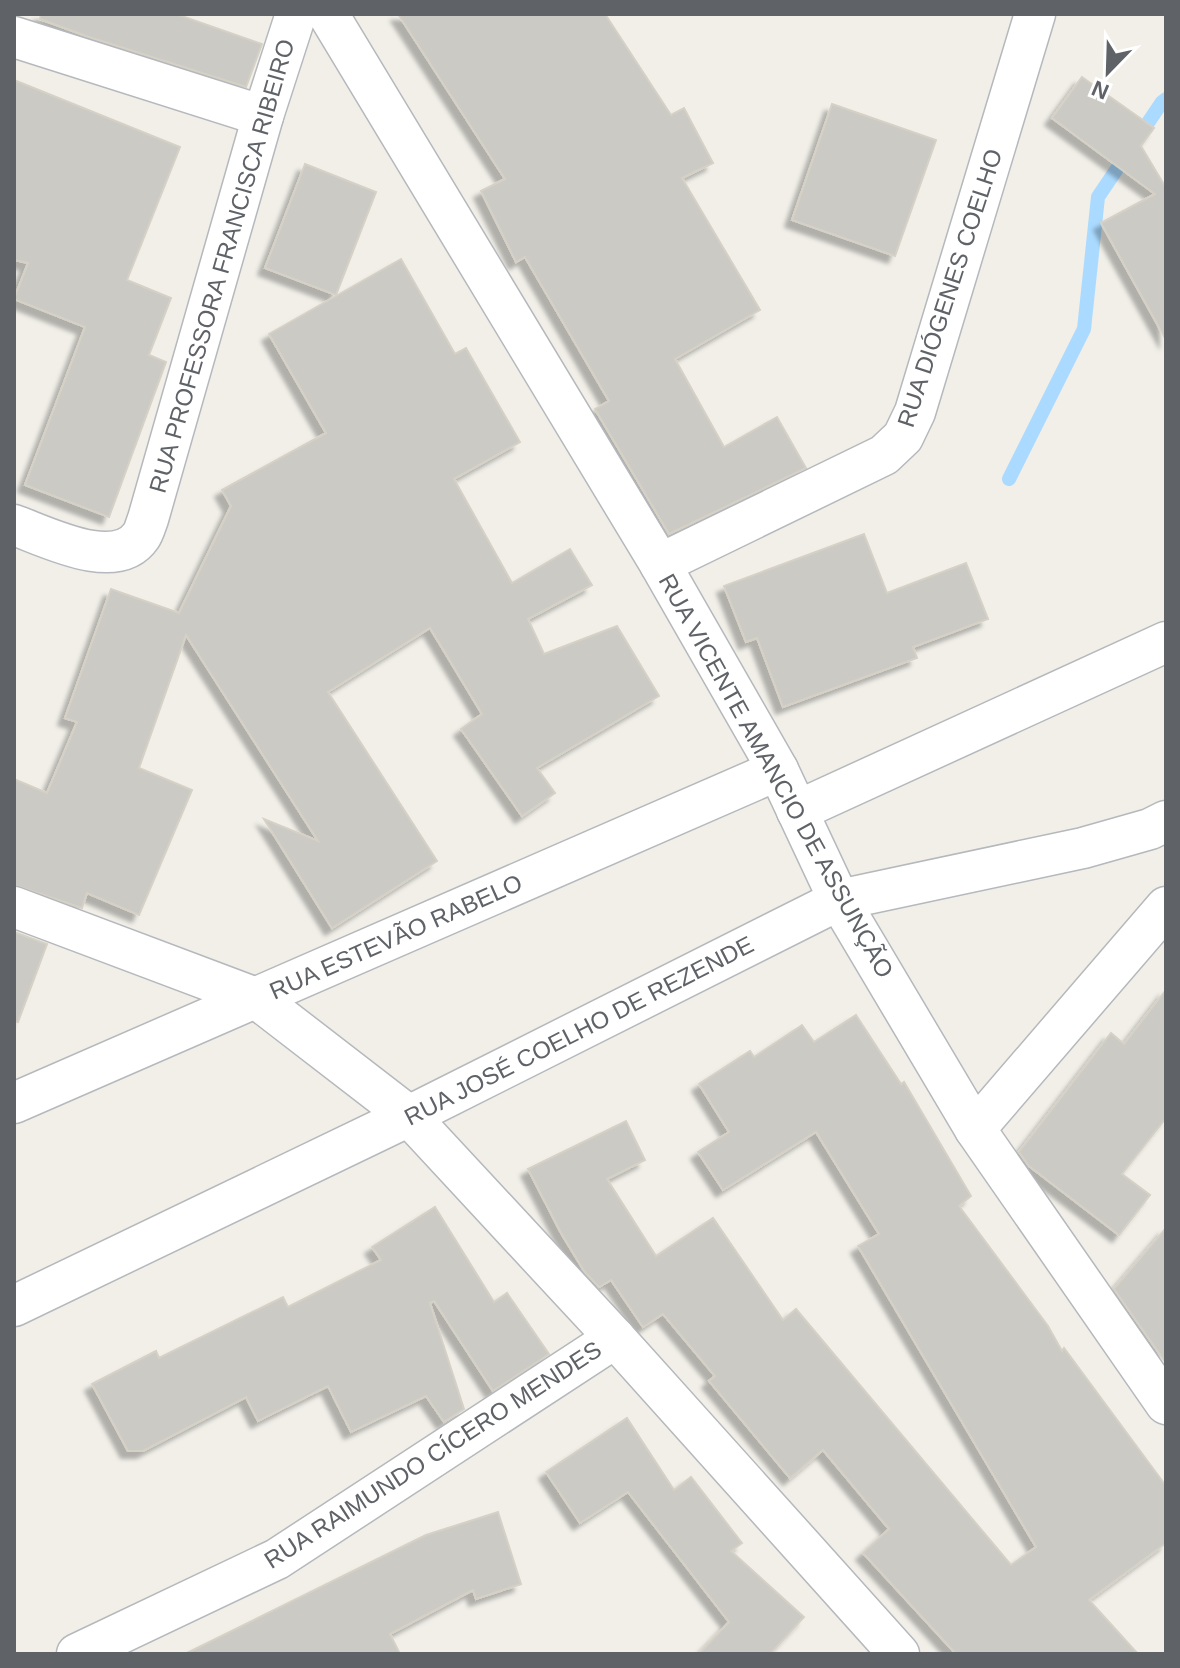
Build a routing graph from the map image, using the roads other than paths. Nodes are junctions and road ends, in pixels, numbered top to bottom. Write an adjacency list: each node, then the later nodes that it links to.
1 (296, 14): 5 (street, RUA PROFESSORA FRANCISCA RIBEIRO)
2 (328, 14): 7 (street, RUA VICENTE AMANCIO DE ASSUNÇÃO)
3 (1035, 14): 7 (street, RUA DIÓGENES COELHO)
4 (14, 37): 5 (street)
5 (263, 116): 6 (street, RUA PROFESSORA FRANCISCA RIBEIRO)
6 (14, 525)
7 (660, 564): 9 (street, RUA VICENTE AMANCIO DE ASSUNÇÃO)
8 (1166, 642): 10 (street)
9 (778, 770): 10 (street, RUA VICENTE AMANCIO DE ASSUNÇÃO); 15 (street, RUA ESTEVÃO RABELO)
10 (797, 811): 12 (street, RUA VICENTE AMANCIO DE ASSUNÇÃO)
11 (1166, 821): 12 (street, RUA JOSÉ COELHO DE REZENDE)
12 (839, 900): 17 (street, RUA JOSÉ COELHO DE REZENDE); 18 (street, RUA VICENTE AMANCIO DE ASSUNÇÃO)
13 (14, 907): 15 (street)
14 (1166, 907): 18 (street)
15 (256, 998): 16 (street, RUA ESTEVÃO RABELO); 17 (street)
16 (14, 1103)
17 (409, 1116): 19 (street, RUA JOSÉ COELHO DE REZENDE); 20 (street)
18 (975, 1129): 21 (street, RUA VICENTE AMANCIO DE ASSUNÇÃO)
19 (14, 1306)
20 (615, 1338): 22 (street, RUA RAIMUNDO CÍCERO MENDES); 23 (street)
21 (1166, 1404)
22 (77, 1654)
23 (899, 1654)

